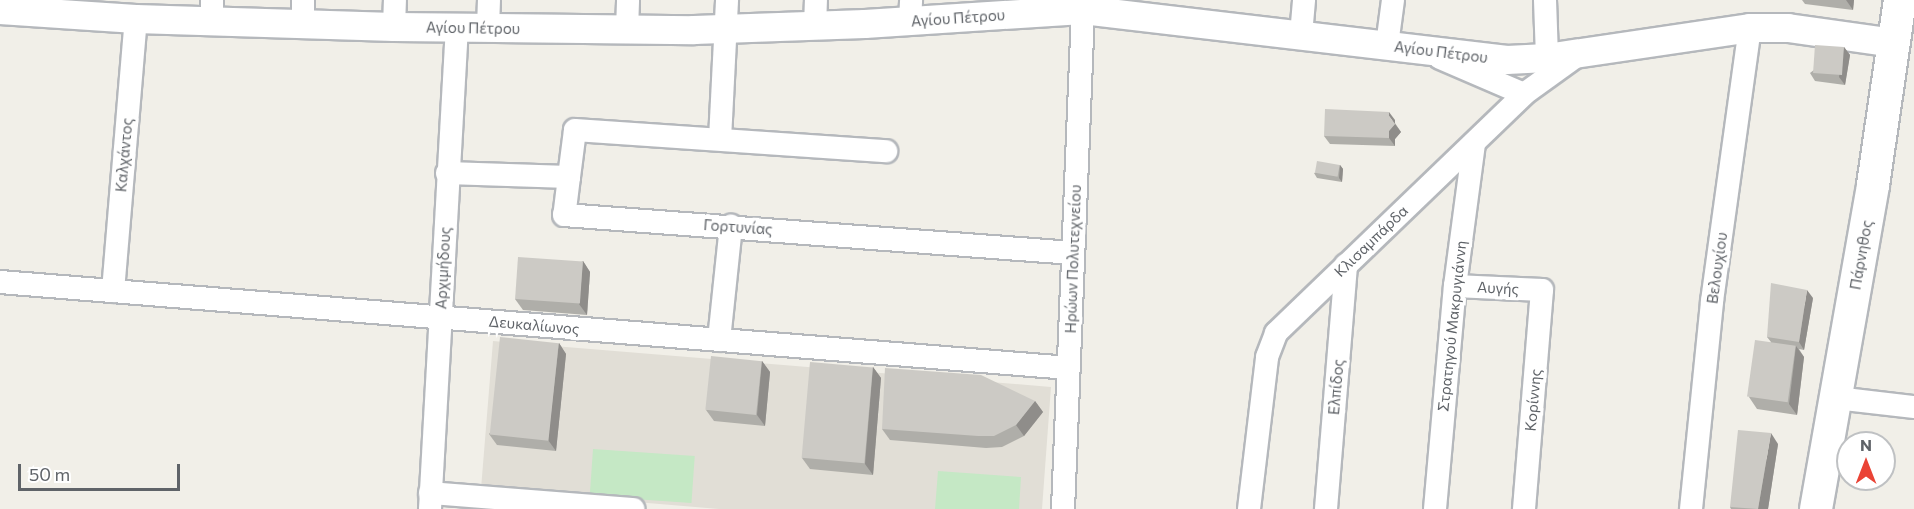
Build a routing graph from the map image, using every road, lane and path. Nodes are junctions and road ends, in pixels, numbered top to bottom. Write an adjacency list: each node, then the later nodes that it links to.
1 (489, 0): 21 (street)
2 (628, 0): 23 (street)
3 (727, 0): 24 (street)
4 (1304, 0): 25 (street)
5 (1393, 0): 27 (street)
6 (1545, 0): 29 (street)
7 (1900, 0): 26 (main road, Πάρνηθος)
8 (0, 1): 15 (street, Αγίου Πέτρου)
9 (1009, 7): 13 (street, Αγίου Πέτρου); 14 (street, Αγίου Πέτρου)
10 (100, 8): 15 (street, Αγίου Πέτρου); 19 (street, Αγίου Πέτρου)
11 (0, 10): 15 (street, Αγίου Πέτρου)
12 (212, 10): 16 (street, Αγίου Πέτρου); 19 (street, Αγίου Πέτρου)
13 (1083, 10): 25 (street, Αγίου Πέτρου); 37 (street, Ηρώων Πολυτεχνείου)
14 (910, 11): 17 (street, Αγίου Πέτρου)
15 (51, 12)
16 (303, 12): 18 (street, Αγίου Πέτρου)
17 (815, 13): 24 (street, Αγίου Πέτρου)
18 (394, 14): 20 (street, Αγίου Πέτρου)
19 (136, 19): 42 (street, Καλχάντος)
20 (457, 26): 21 (street, Αγίου Πέτρου); 34 (street, Αρχιμήδους)
21 (489, 28): 23 (street, Αγίου Πέτρου)
22 (1749, 28): 26 (street, Αγίου Πέτρου); 28 (street, Αγίου Πέτρου); 55 (street, Βελουχίου)
23 (627, 30): 24 (street, Αγίου Πέτρου)
24 (725, 30): 31 (street)
25 (1301, 35): 27 (street, Αγίου Πέτρου)
26 (1895, 43): 46 (main road, Πάρνηθος)
27 (1387, 45): 29 (street, Αγίου Πέτρου); 30 (street)
28 (1609, 48): 29 (street, Αγίου Πέτρου); 30 (street, Κλισαμπάρδα)
29 (1547, 58)
30 (1524, 94): 32 (street, Κλισαμπάρδα)
31 (720, 138): 33 (street); 35 (street)
32 (1474, 143): 38 (street, Κλισαμπάρδα); 40 (street, Στρατηγού Μακρυγιάννη)
33 (886, 151)
34 (447, 173): 35 (street); 43 (street, Αρχιμήδους)
35 (569, 177): 36 (street, Γορτυνίας)
36 (731, 226): 37 (street, Γορτυνίας); 44 (street)
37 (1073, 254): 45 (street, Ηρώων Πολυτεχνείου)
38 (1346, 265): 51 (street, Κλισαμπάρδα); 52 (street, Ελπίδος)
39 (0, 282): 42 (street, Δευκαλίωνος)
40 (1455, 286): 41 (street, Αυγής); 53 (street, Στρατηγού Μακρυγιάννη)
41 (1542, 290): 54 (street, Κορίννης)
42 (113, 291): 43 (street, Δευκαλίωνος)
43 (440, 318): 44 (street, Δευκαλίωνος); 48 (street, Αρχιμήδους)
44 (719, 340): 45 (street, Δευκαλίωνος)
45 (1068, 368): 50 (street, Ηρώων Πολυτεχνείου)
46 (1836, 398): 47 (street); 56 (main road, Πάρνηθος)
47 (1914, 407)
48 (430, 501): 49 (street)
49 (633, 509)
50 (1063, 509)
51 (1249, 509)
52 (1326, 509)
53 (1434, 509)
54 (1524, 509)
55 (1691, 509)
56 (1816, 509)

